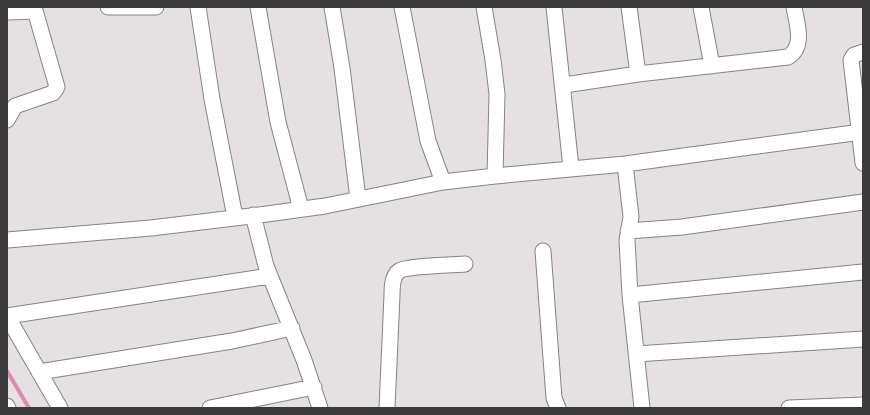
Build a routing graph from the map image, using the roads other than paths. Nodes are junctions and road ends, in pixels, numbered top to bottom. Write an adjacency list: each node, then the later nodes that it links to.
1 (109, 7): 2 (street)
2 (156, 7)
3 (198, 7): 29 (street)
4 (258, 7): 27 (street)
5 (332, 7): 25 (street)
6 (402, 7): 24 (street)
7 (484, 7): 23 (street)
8 (554, 7): 17 (street)
9 (629, 7): 16 (street)
10 (701, 7): 15 (street)
11 (794, 7): 15 (street)
12 (34, 9): 13 (street); 18 (street)
13 (7, 12)
14 (863, 52): 19 (street)
15 (712, 66): 16 (street)
16 (638, 74): 17 (street)
17 (564, 85): 22 (street)
18 (7, 120)
19 (860, 132): 20 (street); 21 (street)
20 (863, 162)
21 (625, 164): 22 (street); 30 (street)
22 (572, 168): 23 (street)
23 (495, 176): 24 (street)
24 (443, 182): 25 (street)
25 (358, 199): 27 (street)
26 (863, 202): 30 (street)
27 (300, 209): 28 (street)
28 (254, 215): 29 (street); 35 (street)
29 (235, 218): 31 (street)
30 (628, 231): 36 (street)
31 (7, 240)
32 (543, 251): 48 (street)
33 (465, 264): 47 (street)
34 (863, 272): 36 (street)
35 (270, 276): 37 (street); 38 (street)
36 (630, 295): 40 (street)
37 (7, 316): 41 (street)
38 (292, 328): 41 (street); 42 (street)
39 (863, 339): 40 (street)
40 (636, 354): 49 (street)
41 (39, 372): 44 (street)
42 (314, 387): 45 (street); 46 (street)
43 (863, 405): 50 (street)
44 (60, 408)
45 (210, 408)
46 (320, 408)
47 (387, 408)
48 (558, 408)
49 (642, 408)
50 (789, 408)

